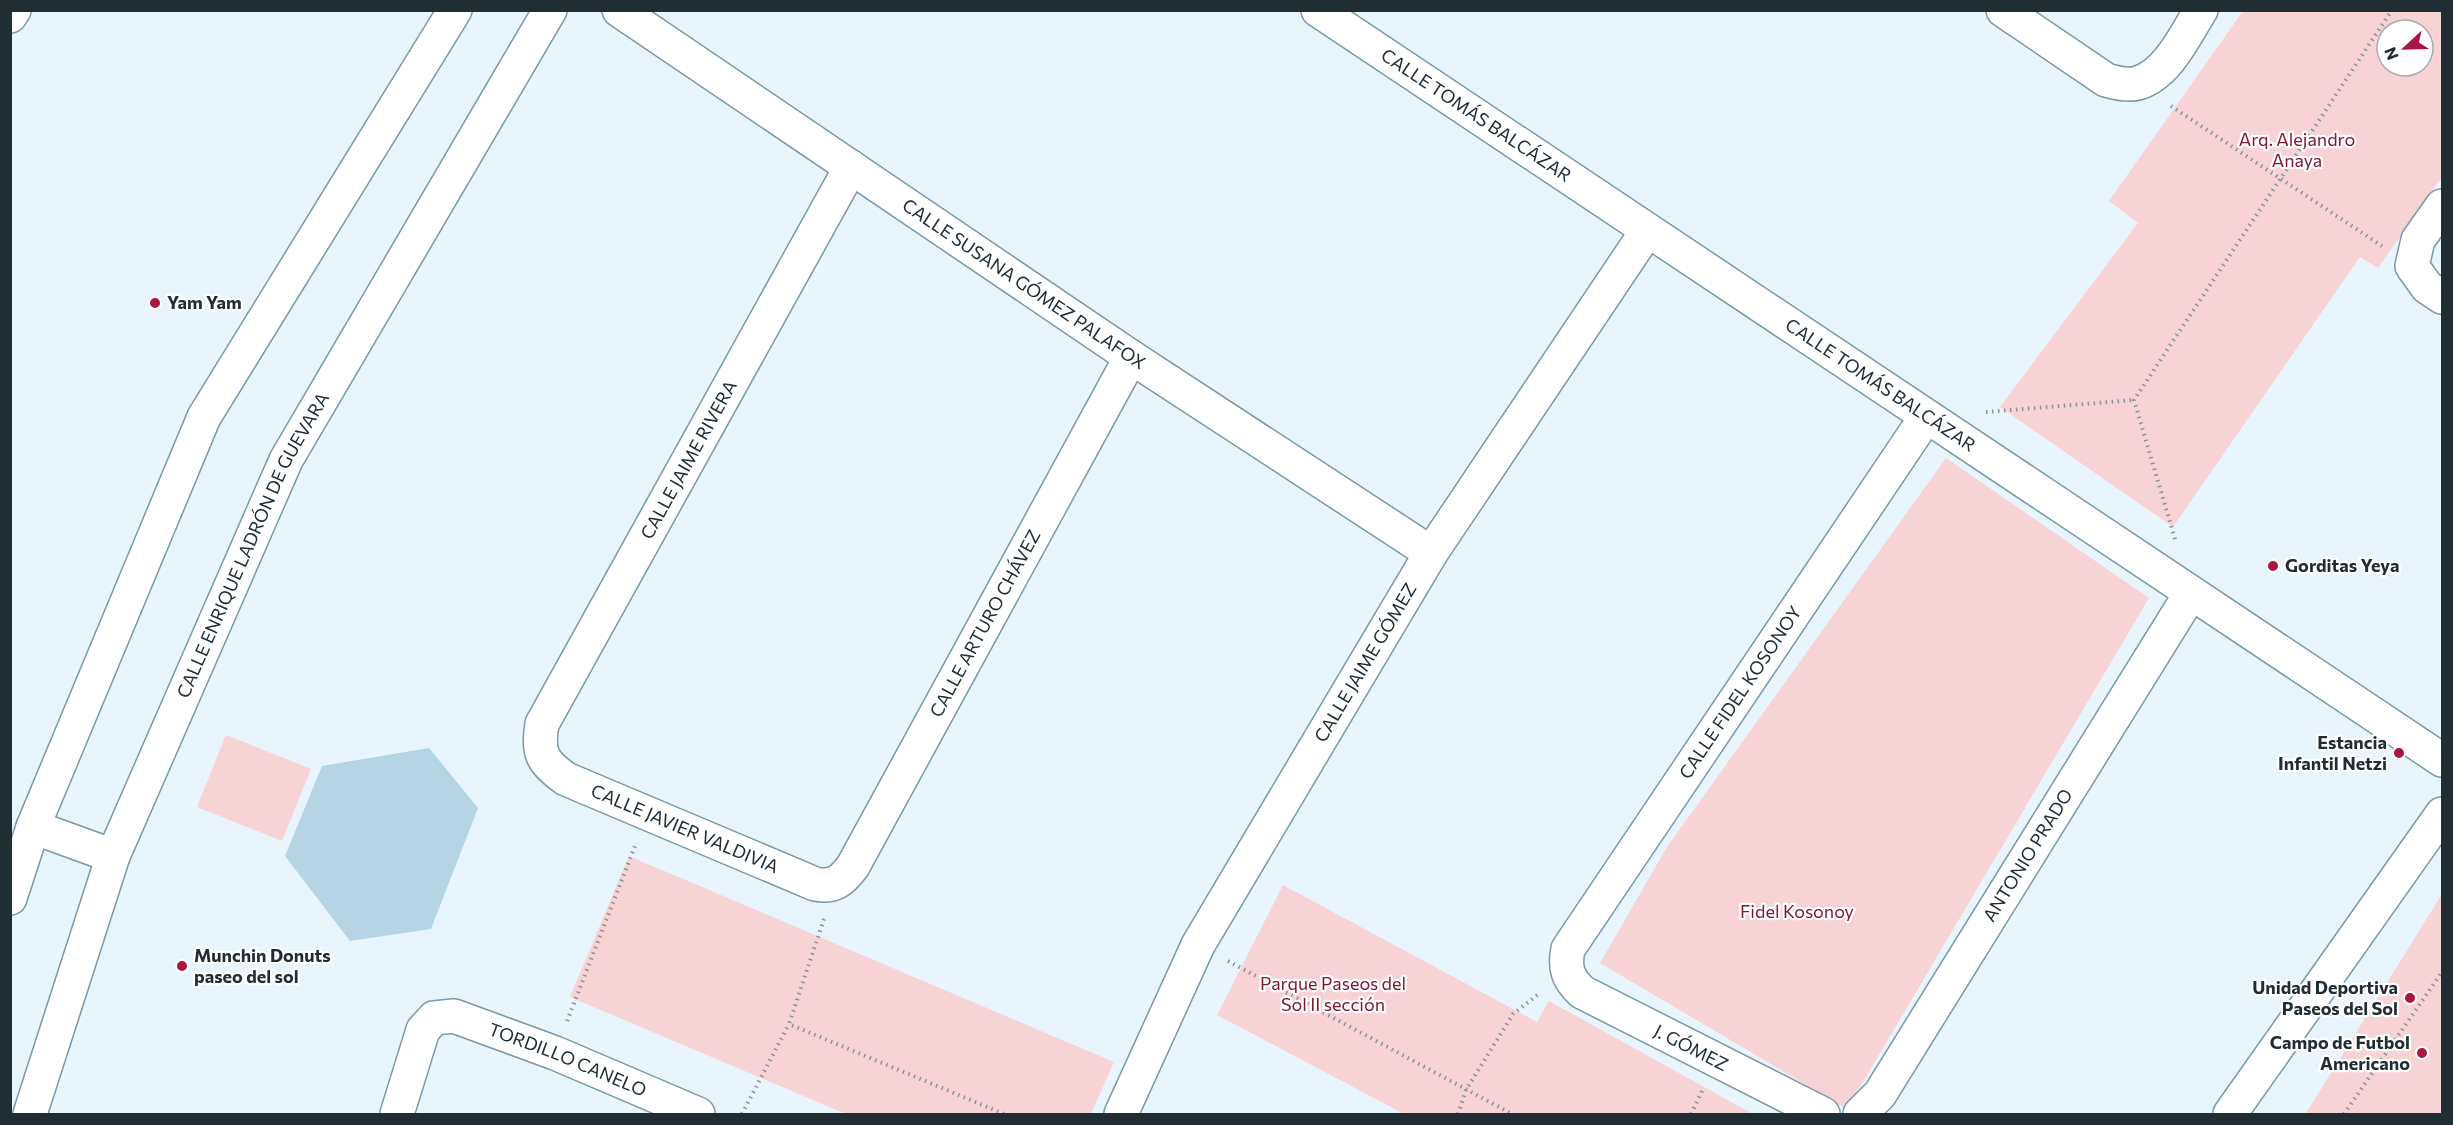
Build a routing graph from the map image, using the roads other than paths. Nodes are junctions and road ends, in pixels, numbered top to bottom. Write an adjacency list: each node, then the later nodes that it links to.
1 (14, 10): 8 (street)
2 (455, 10): 20 (street)
3 (550, 10): 21 (street, CALLE ENRIQUE LADRÓN DE GUEVARA)
4 (619, 10): 9 (street, CALLE SUSANA GÓMEZ PALAFOX)
5 (1318, 10): 11 (street, CALLE TOMÁS BALCÁZAR)
6 (2003, 10): 7 (street)
7 (2201, 10)
8 (10, 16)
9 (852, 167): 13 (street, CALLE SUSANA GÓMEZ PALAFOX); 17 (street, CALLE JAIME RIVERA)
10 (2442, 206): 12 (street)
11 (1647, 231): 14 (street, CALLE TOMÁS BALCÁZAR); 15 (street, CALLE JAIME GÓMEZ)
12 (2442, 297)
13 (1131, 357): 15 (street, CALLE SUSANA GÓMEZ PALAFOX); 22 (street, CALLE ARTURO CHÁVEZ)
14 (1926, 417): 16 (street, CALLE TOMÁS BALCÁZAR); 24 (street, CALLE FIDEL KOSONOY)
15 (1431, 553): 28 (street, CALLE JAIME GÓMEZ)
16 (2191, 593): 18 (street, CALLE TOMÁS BALCÁZAR); 30 (street, ANTONIO PRADO)
17 (542, 757): 22 (street, CALLE JAVIER VALDIVIA)
18 (2442, 760)
19 (2442, 814): 31 (street)
20 (23, 843): 21 (street); 23 (street)
21 (113, 856): 25 (street, CALLE ENRIQUE LADRÓN DE GUEVARA)
22 (836, 884)
23 (10, 898)
24 (1567, 972): 29 (street, J. GÓMEZ)
25 (30, 1114)
26 (397, 1114): 27 (street, TORDILLO CANELO)
27 (698, 1114)
28 (1121, 1114)
29 (1823, 1114)
30 (1860, 1114)
31 (2230, 1114)

